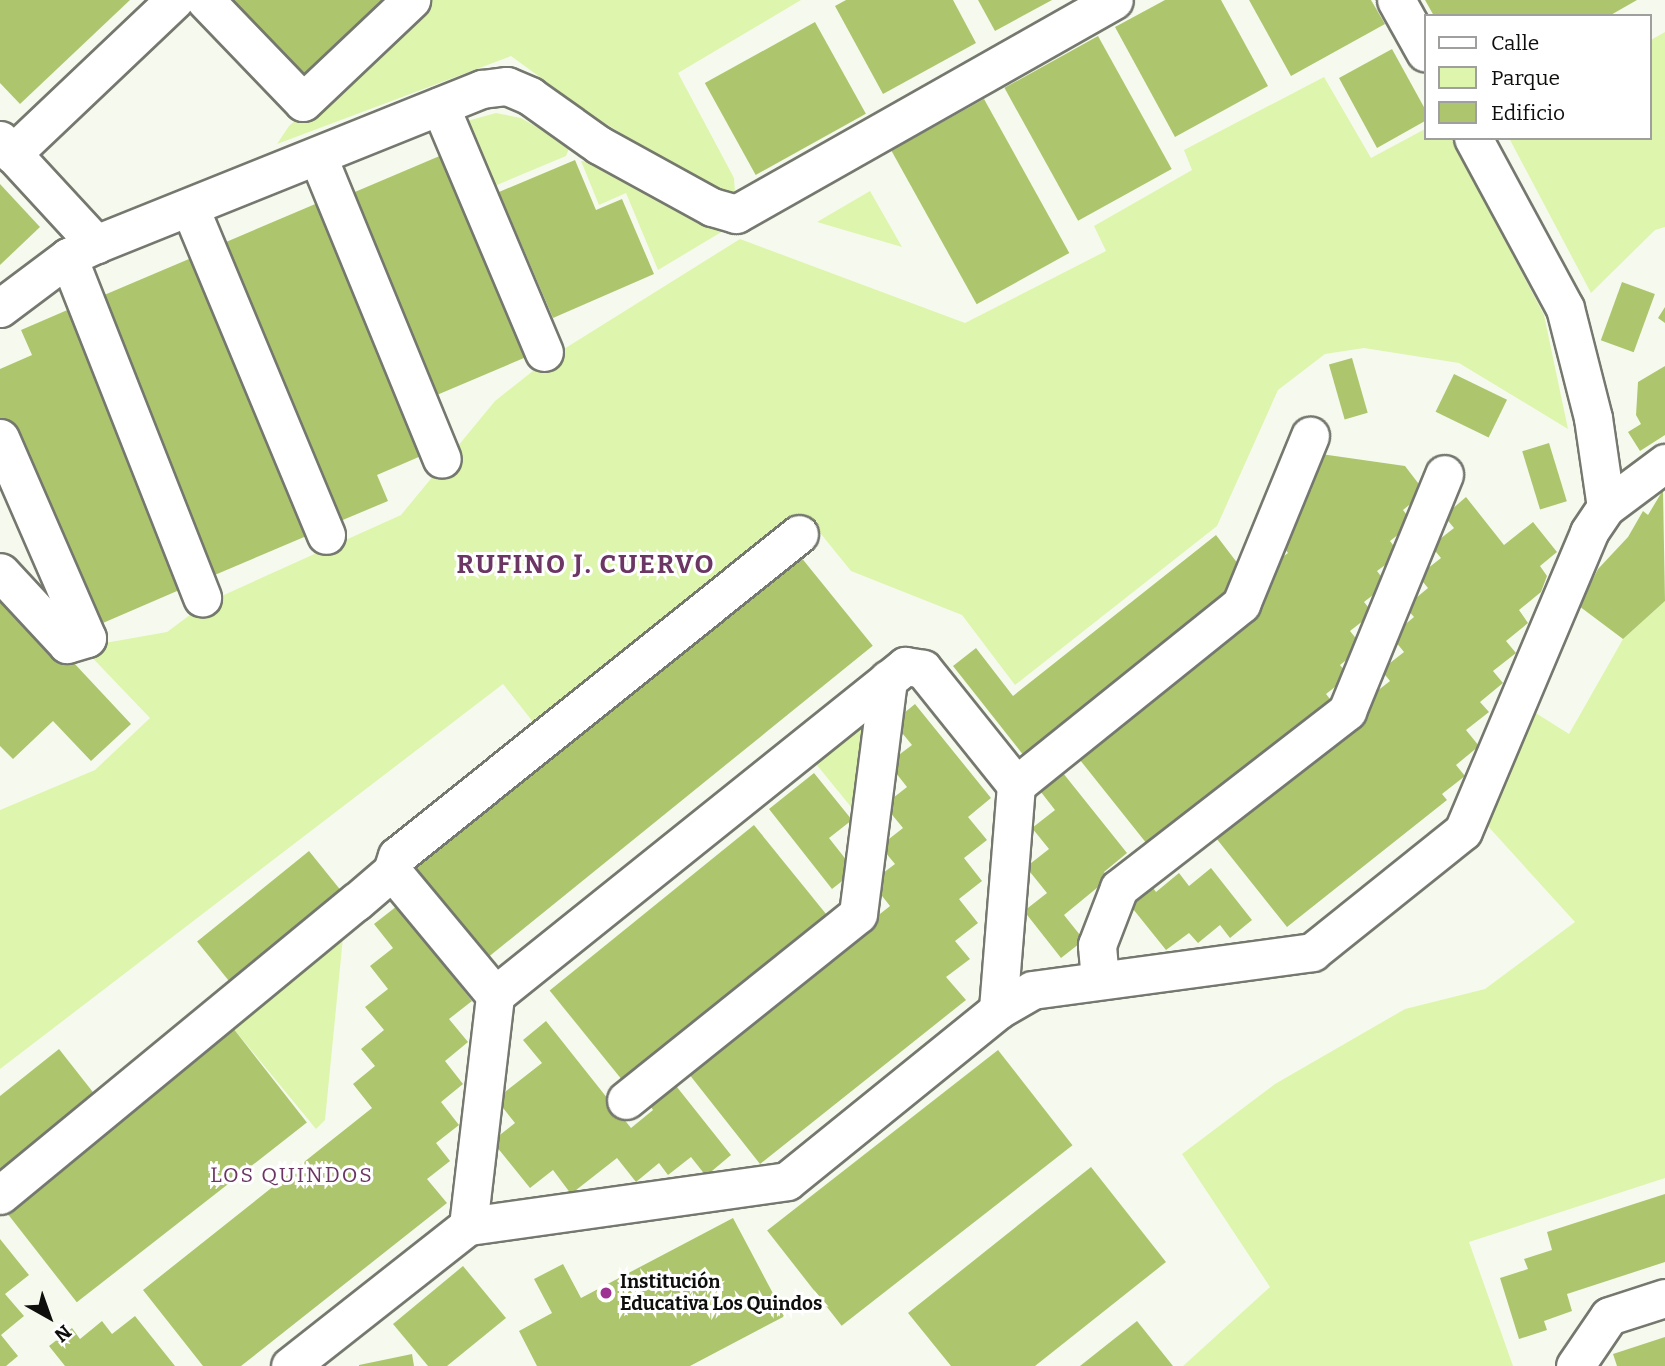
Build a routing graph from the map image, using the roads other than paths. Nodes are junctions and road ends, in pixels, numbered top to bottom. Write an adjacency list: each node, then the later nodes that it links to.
1 (174, 0): 9 (street)
2 (205, 0): 3 (street)
3 (411, 0)
4 (1114, 0): 7 (street)
5 (1396, 0): 6 (street)
6 (1424, 50)
7 (440, 106): 10 (street); 14 (street)
8 (1474, 140): 20 (street)
9 (6, 147): 12 (street)
10 (318, 157): 11 (street); 17 (street)
11 (190, 208): 12 (street); 22 (street)
12 (82, 251): 13 (street); 24 (street)
13 (0, 309)
14 (544, 352)
15 (1310, 436): 26 (street)
16 (0, 438): 23 (street)
17 (442, 459)
18 (1665, 463): 20 (street)
19 (1444, 474): 28 (street)
20 (1606, 507): 28 (street)
21 (799, 534): 27 (street)
22 (326, 535)
23 (0, 572)
24 (202, 597)
25 (888, 680): 26 (street); 29 (street); 31 (street)
26 (1016, 785): 30 (street)
27 (392, 871): 29 (street); 32 (street)
28 (1100, 980): 30 (street)
29 (495, 995): 33 (street)
30 (998, 1010): 33 (street)
31 (626, 1100)
32 (0, 1195)
33 (468, 1226): 35 (street)
34 (1665, 1298): 36 (street)
35 (290, 1366)
36 (1575, 1366)

